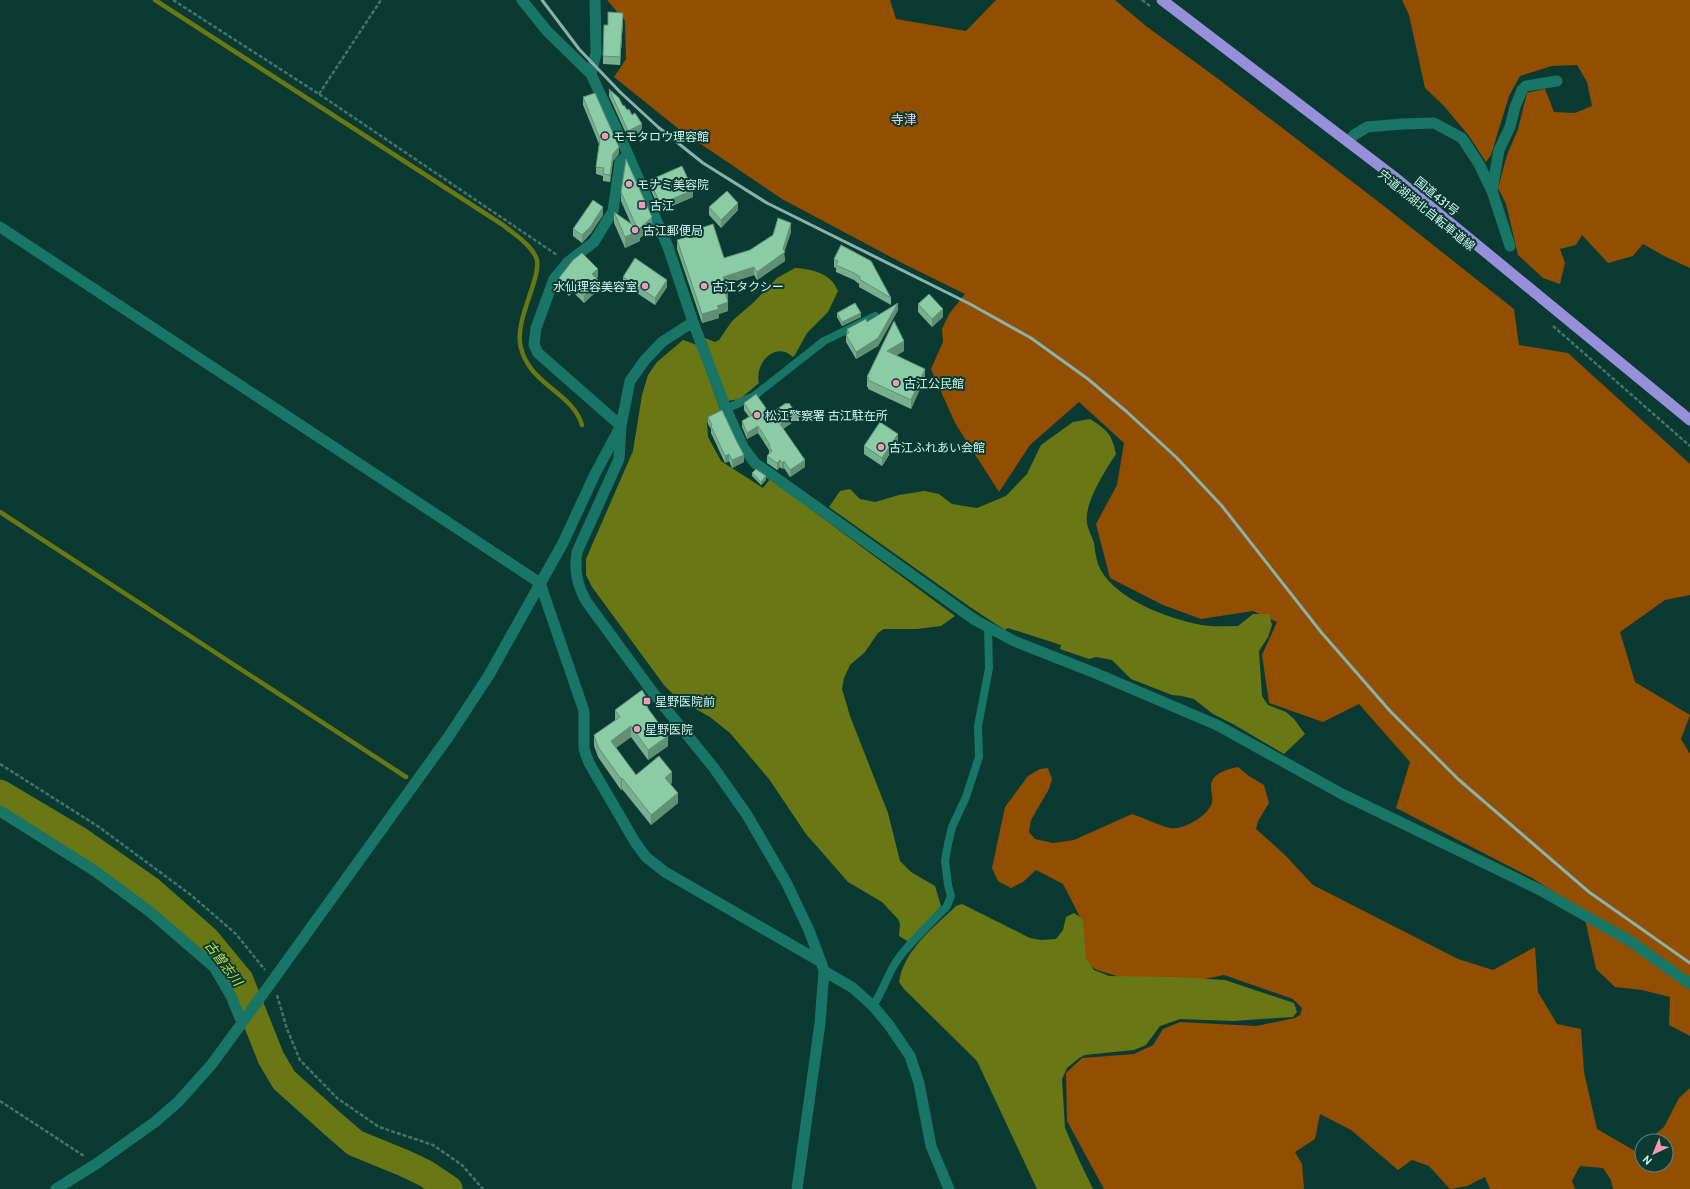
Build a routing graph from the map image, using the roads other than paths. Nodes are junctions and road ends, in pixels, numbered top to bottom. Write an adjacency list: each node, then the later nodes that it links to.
1 (522, 0): 4 (street)
2 (595, 0): 4 (street)
3 (1162, 0): 6 (highway, 国道431号)
4 (591, 74): 7 (street)
5 (1557, 81): 8 (street)
6 (1348, 142): 8 (street); 14 (highway, 国道431号)
7 (628, 155): 12 (street); 15 (street)
8 (1492, 191): 10 (street)
9 (0, 227): 16 (street)
10 (1510, 246)
11 (875, 316): 13 (lane)
12 (694, 322): 13 (street); 15 (street)
13 (726, 410): 17 (street)
14 (1690, 420)
15 (621, 426): 16 (street); 19 (street)
16 (540, 583): 19 (street); 22 (street)
17 (988, 628): 20 (street); 21 (lane)
18 (0, 811): 22 (street)
19 (823, 967): 21 (street); 24 (street)
20 (1690, 984)
21 (873, 1006): 25 (street)
22 (245, 1020): 23 (street)
23 (56, 1189)
24 (798, 1189)
25 (949, 1189)

